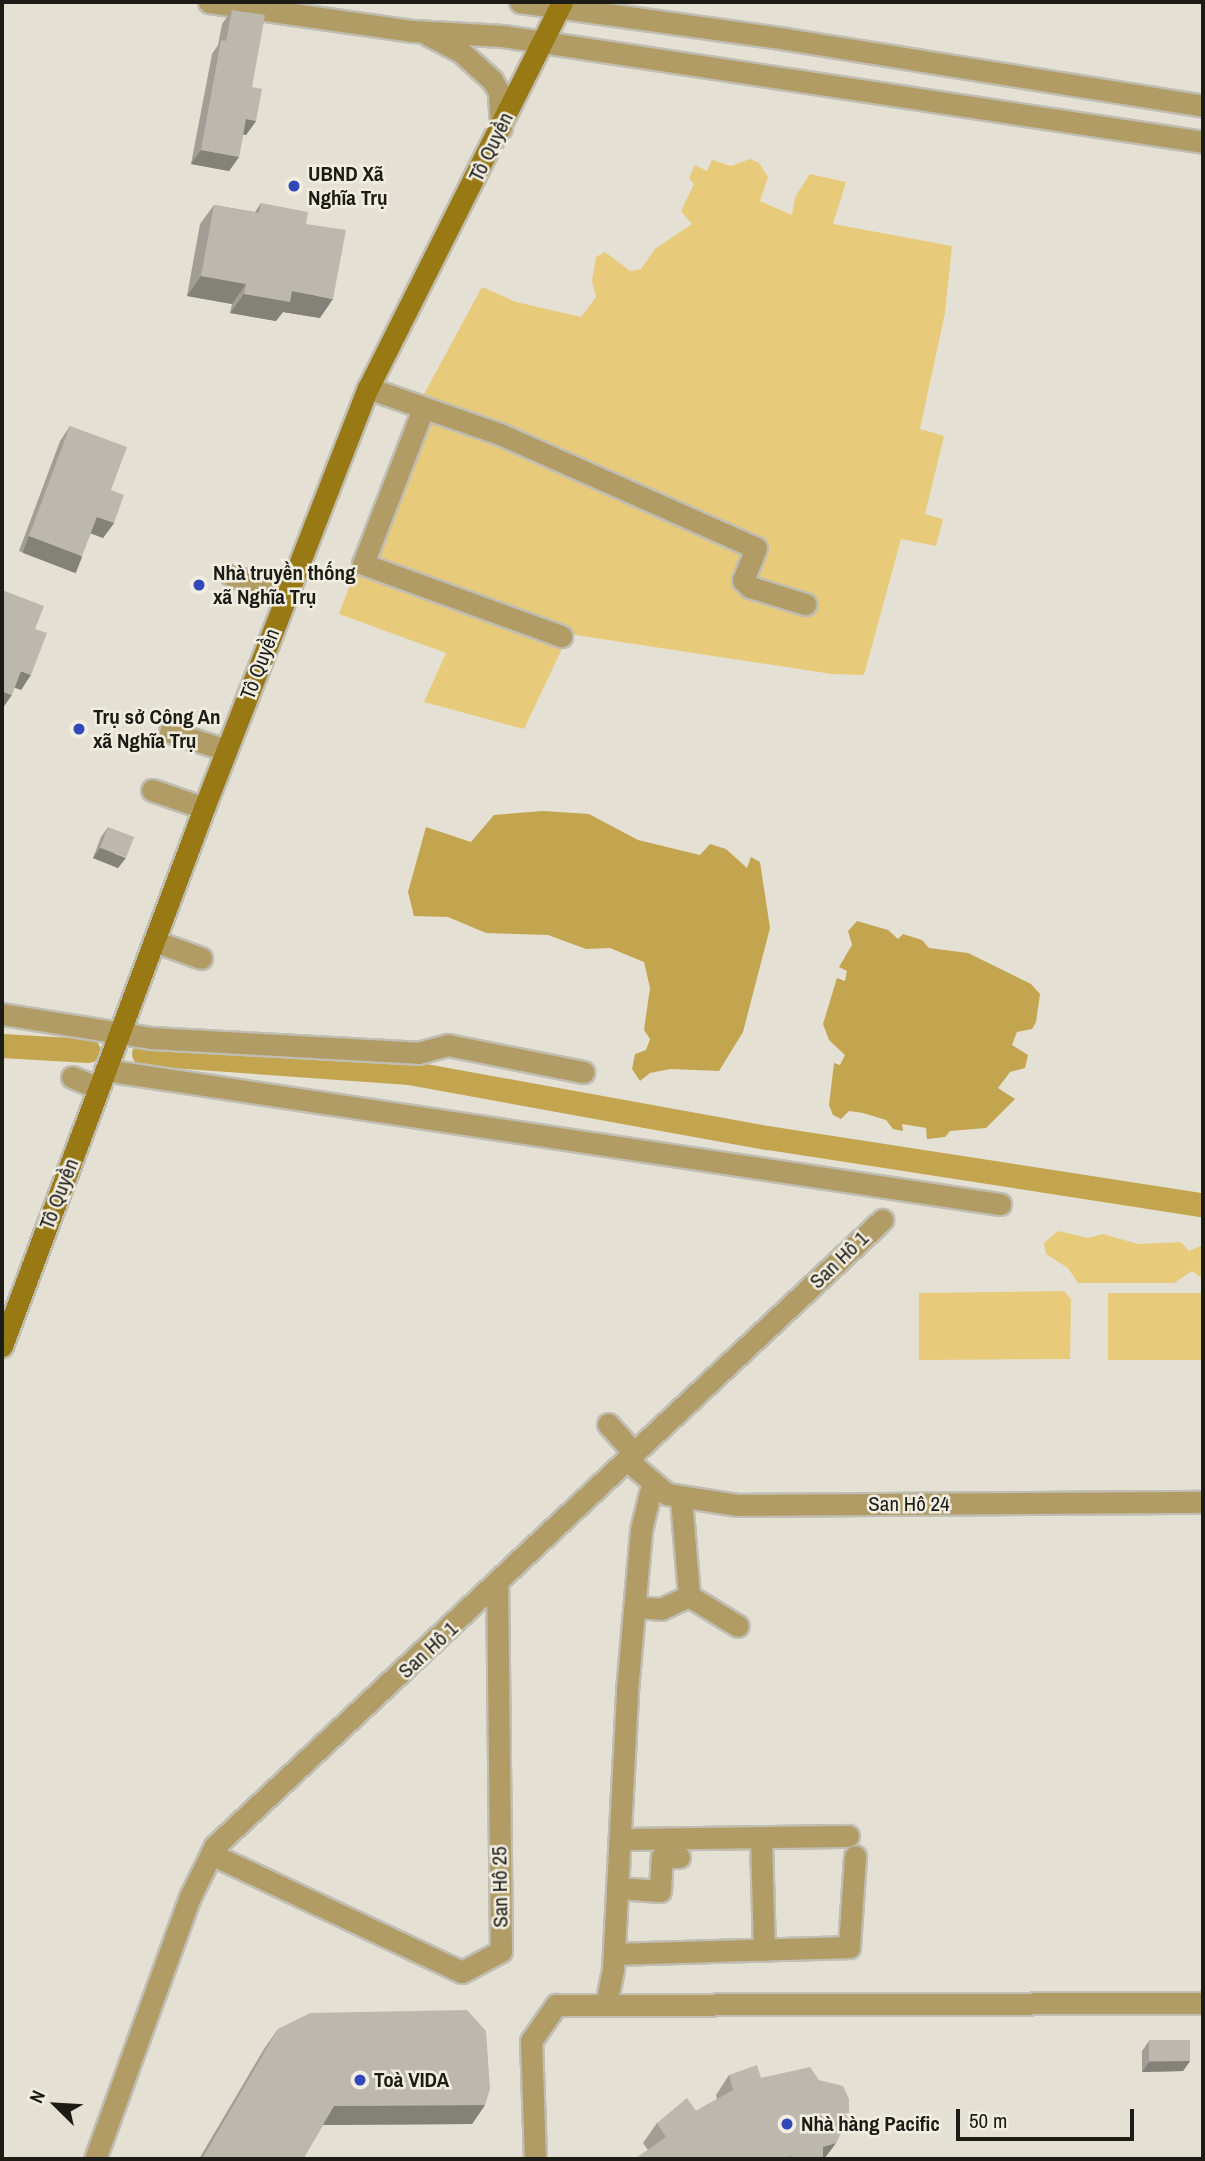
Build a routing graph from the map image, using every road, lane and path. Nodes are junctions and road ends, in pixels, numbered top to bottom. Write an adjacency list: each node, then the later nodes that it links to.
1 (209, 2): 4 (street)
2 (520, 2): 3 (street)
3 (561, 4): 6 (main road, Tô Quyền); 7 (street)
4 (347, 12): 5 (street)
5 (413, 31): 6 (street); 8 (street)
6 (538, 44): 8 (main road, Tô Quyền); 9 (street)
7 (1203, 108): 9 (street)
8 (500, 130): 10 (main road, Tô Quyền)
9 (1198, 141)
10 (368, 388): 11 (street); 13 (main road, Tô Quyền)
11 (423, 409): 14 (street); 15 (street)
12 (231, 575): 13 (street)
13 (287, 596): 17 (main road, Tô Quyền)
14 (805, 604)
15 (561, 636)
16 (170, 732): 17 (street)
17 (226, 750): 19 (main road, Tô Quyền)
18 (152, 790): 19 (street)
19 (204, 808): 20 (main road, Tô Quyền)
20 (154, 941): 21 (street); 23 (main road, Tô Quyền)
21 (201, 958)
22 (2, 1014): 23 (street)
23 (120, 1032): 24 (street); 26 (main road, Tô Quyền)
24 (583, 1072)
25 (72, 1077): 26 (street)
26 (102, 1079): 27 (street); 29 (main road, Tô Quyền)
27 (1000, 1204)
28 (881, 1220): 31 (street, San Hô 1)
29 (2, 1346)
30 (608, 1424): 31 (street, San Hô 24)
31 (632, 1457): 32 (street, San Hô 24); 35 (street, San Hô 1)
32 (652, 1485): 33 (street, San Hô 24); 37 (street)
33 (681, 1498): 34 (street, San Hô 24); 36 (street)
34 (1203, 1502)
35 (497, 1585): 41 (street, San Hô 1); 41 (street, San Hô 25)
36 (689, 1596): 37 (street); 38 (street)
37 (635, 1607): 40 (street)
38 (738, 1626)
39 (761, 1838): 40 (street); 44 (street); 44 (street)
40 (620, 1839): 43 (street)
41 (211, 1854): 48 (street, San Hô 1)
42 (678, 1857): 43 (street)
43 (617, 1888): 45 (street)
44 (764, 1950): 45 (street)
45 (614, 1954): 47 (street)
46 (1203, 2003): 47 (street)
47 (606, 2005): 49 (street)
48 (95, 2159)
49 (535, 2159)

